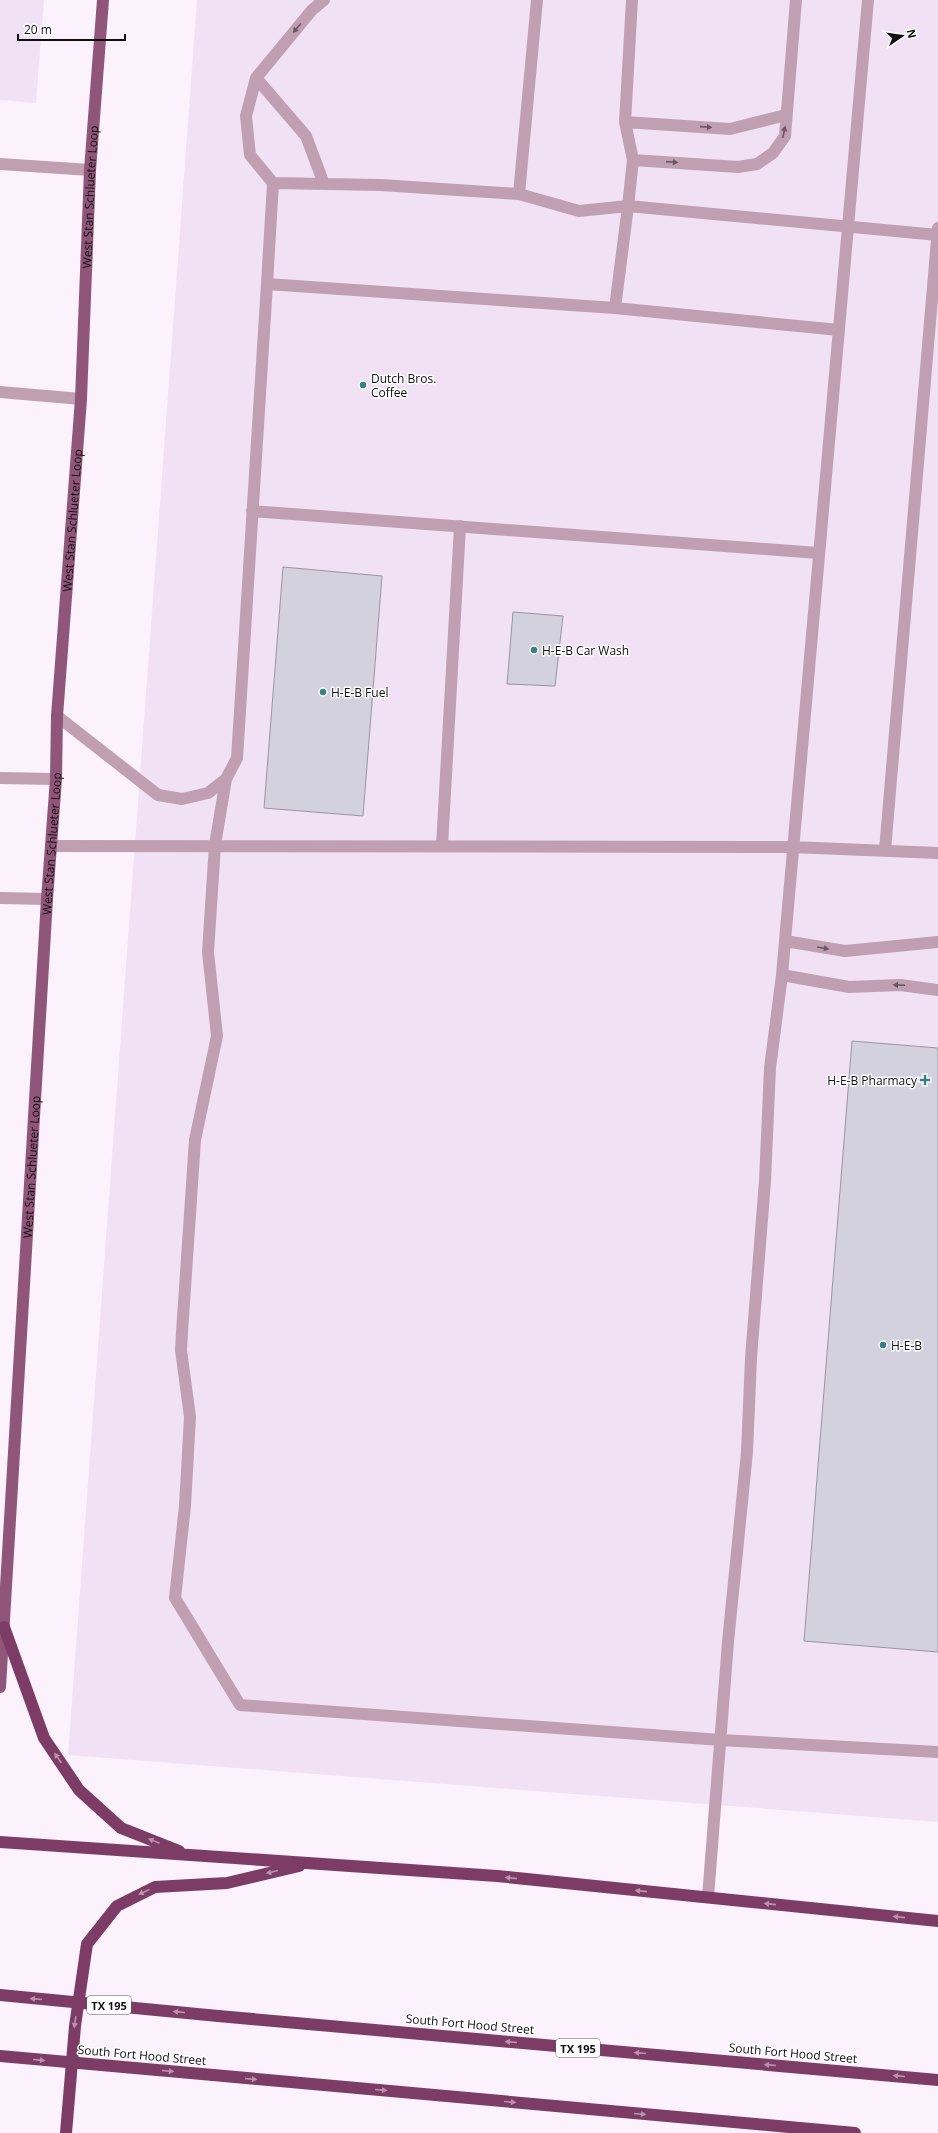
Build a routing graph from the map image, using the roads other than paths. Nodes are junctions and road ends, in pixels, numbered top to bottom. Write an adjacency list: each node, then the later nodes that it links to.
1 (103, 0): 12 (main road, West Stan Schlueter Loop)
2 (324, 0): 7 (street, one-way to 7)
3 (537, 0): 15 (street)
4 (632, 0): 9 (street)
5 (796, 0): 8 (street)
6 (868, 0): 17 (street)
7 (256, 78): 13 (street); 14 (street)
8 (786, 115): 9 (street, one-way to 8); 10 (street, one-way to 8)
9 (625, 122): 10 (street)
10 (633, 160): 16 (street)
11 (0, 164): 12 (street)
12 (90, 170): 24 (main road, West Stan Schlueter Loop)
13 (273, 183): 14 (street); 20 (street)
14 (324, 184): 15 (street)
15 (519, 194): 16 (street)
16 (628, 206): 17 (street); 21 (street)
17 (848, 226): 19 (street); 22 (street)
18 (938, 228): 19 (street)
19 (938, 235): 36 (street)
20 (267, 284): 21 (street); 25 (street)
21 (615, 308): 22 (street)
22 (839, 330): 27 (street)
23 (0, 392): 24 (street)
24 (81, 399): 28 (main road, West Stan Schlueter Loop)
25 (252, 511): 26 (street); 31 (street)
26 (460, 526): 27 (street); 34 (street)
27 (818, 553): 35 (street)
28 (57, 716): 30 (main road, West Stan Schlueter Loop); 31 (street)
29 (0, 778): 30 (street)
30 (56, 779): 33 (main road, West Stan Schlueter Loop)
31 (226, 780): 32 (street)
32 (215, 845): 33 (street); 34 (street); 46 (street)
33 (51, 846): 39 (main road, West Stan Schlueter Loop)
34 (442, 846): 35 (street)
35 (792, 847): 36 (street); 40 (street)
36 (885, 850): 37 (street)
37 (938, 854)
38 (0, 898): 39 (street)
39 (47, 899): 44 (main road, West Stan Schlueter Loop)
40 (785, 941): 41 (street, one-way to 41); 42 (street)
41 (938, 942)
42 (782, 975): 43 (street, one-way to 42); 46 (street)
43 (938, 990)
44 (2, 1632): 45 (main road, West Stan Schlueter Loop); 49 (highway, one-way to 44)
45 (0, 1687)
46 (721, 1740): 47 (street); 51 (street)
47 (938, 1752)
48 (0, 1842): 49 (highway)
49 (190, 1855): 50 (highway)
50 (310, 1863): 51 (highway, one-way to 50); 56 (highway, one-way to 56)
51 (708, 1897): 52 (highway, one-way to 51)
52 (938, 1921)
53 (0, 1995): 55 (highway, South Fort Hood Street / TX 195, one-way to 53, bridge)
54 (0, 2056): 57 (highway, South Fort Hood Street, one-way to 57, bridge)
55 (938, 2080)
56 (66, 2133)
57 (855, 2133)

